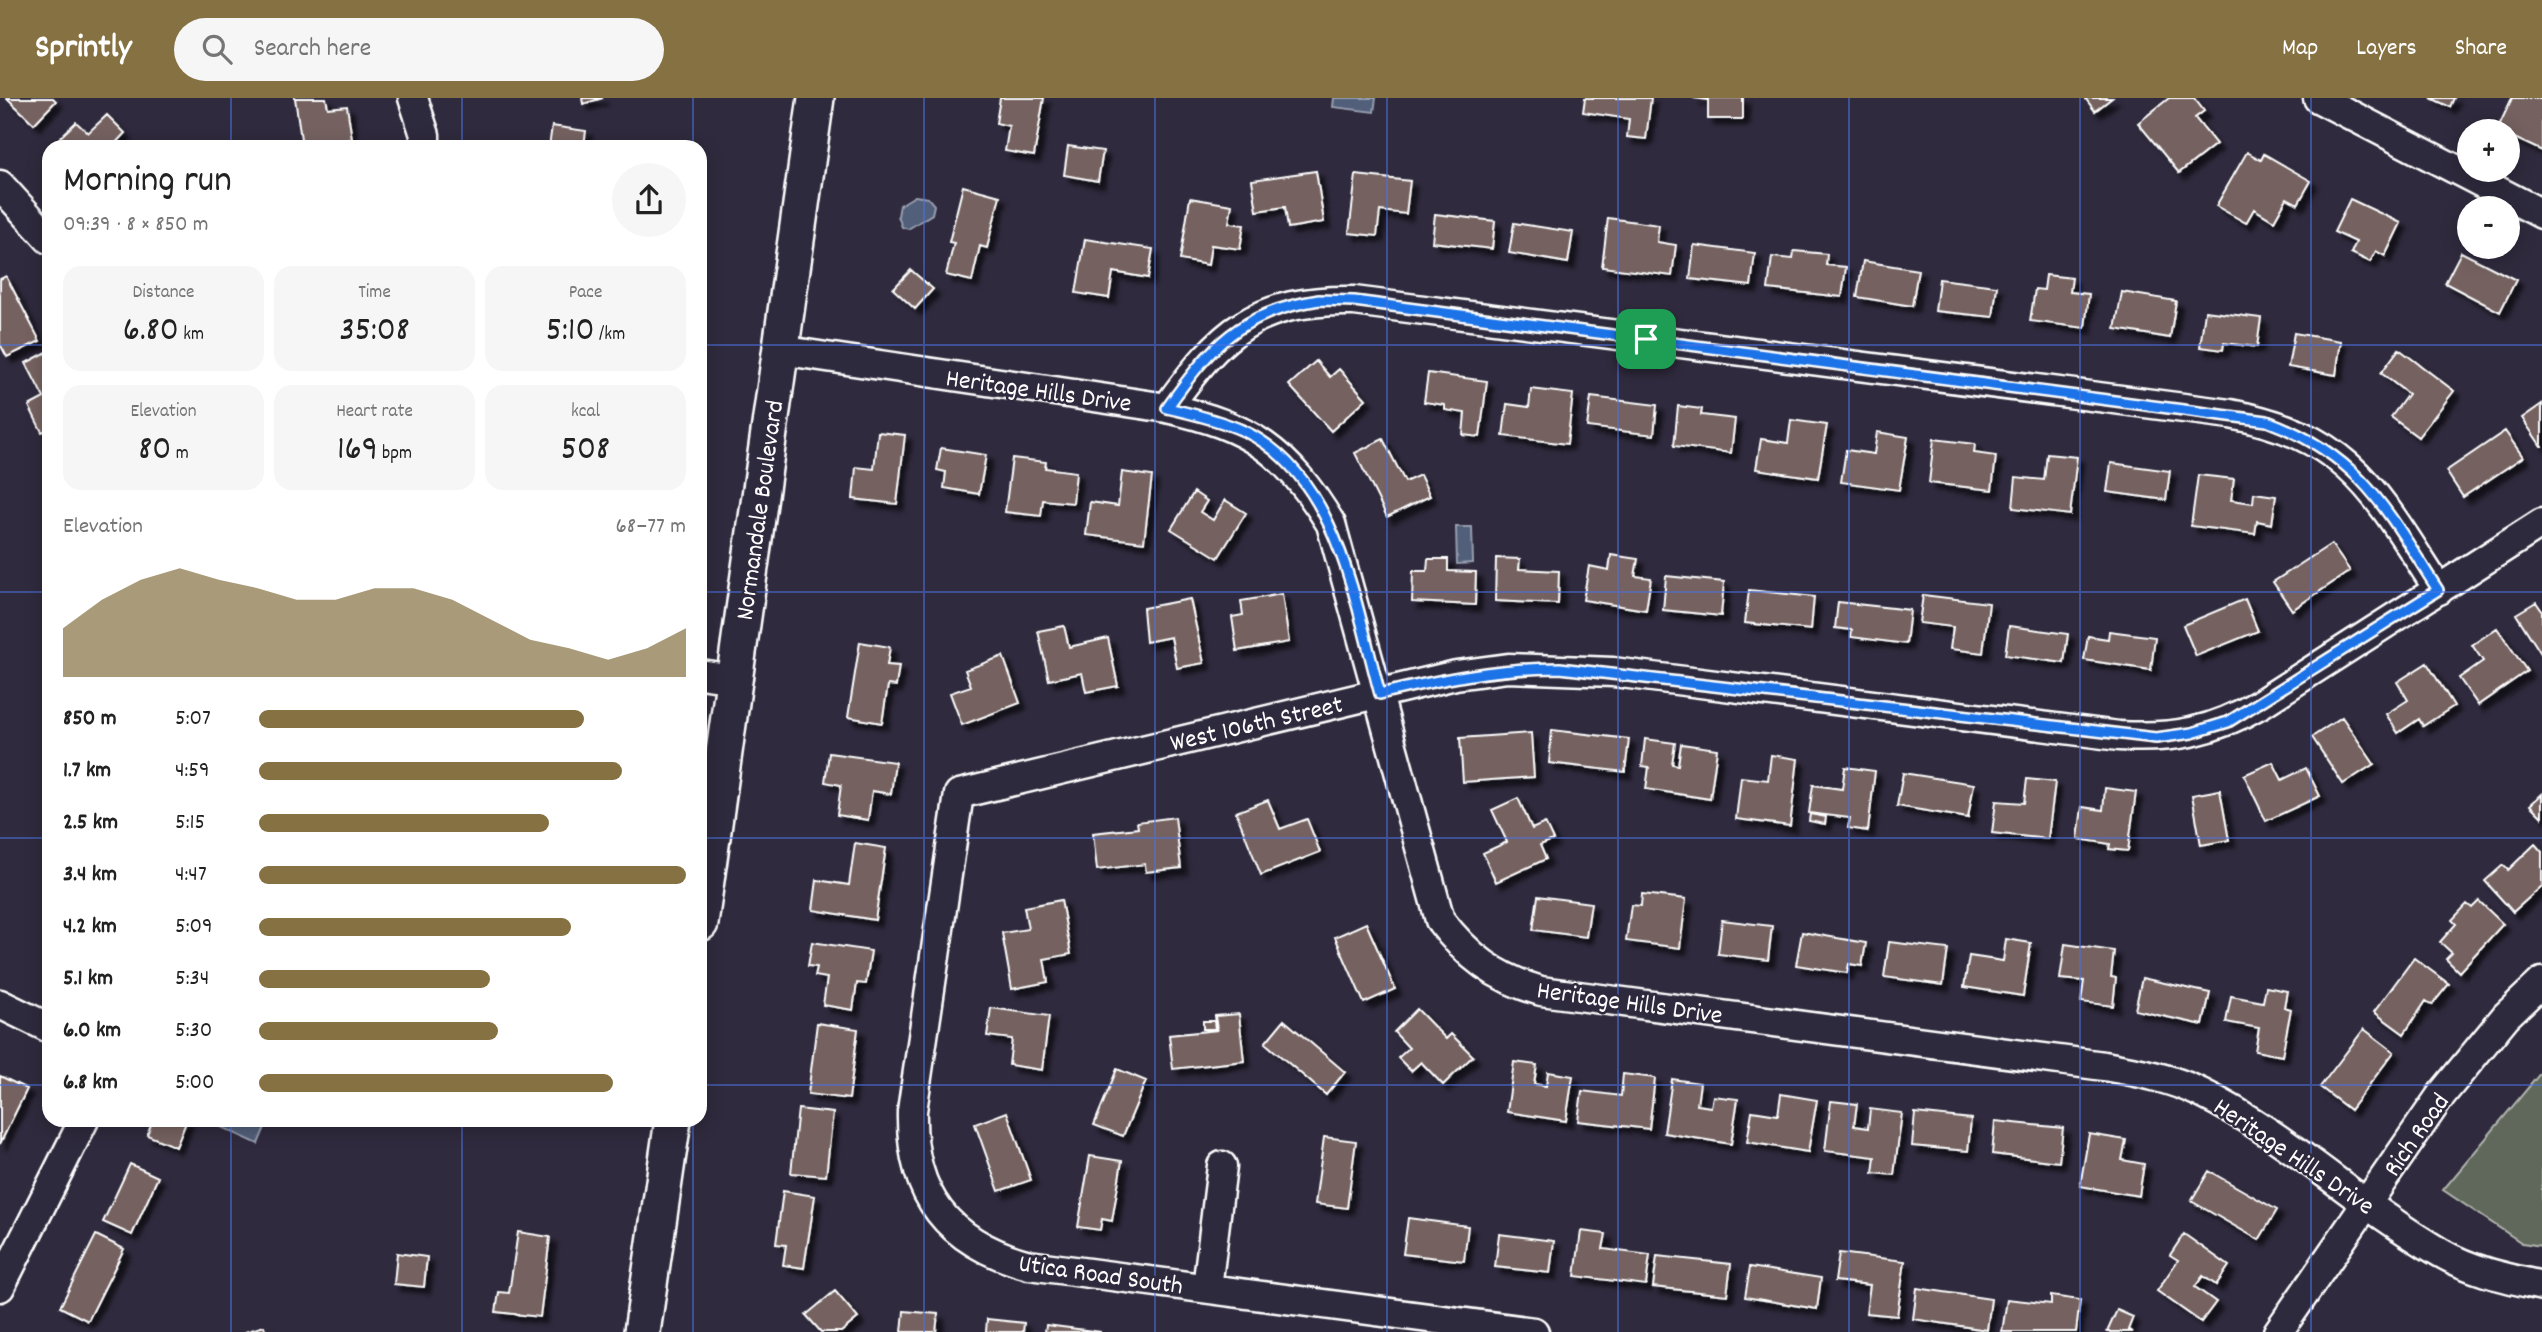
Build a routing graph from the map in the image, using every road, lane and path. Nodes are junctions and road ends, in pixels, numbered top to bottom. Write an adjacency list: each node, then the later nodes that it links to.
1 (414, 98): 4 (street)
2 (816, 98): 8 (main road, Normandale Boulevard)
3 (2318, 98): 6 (street)
4 (425, 140)
5 (0, 185): 7 (street)
6 (2542, 214)
7 (42, 232)
8 (780, 350): 9 (street, Heritage Hills Drive); 12 (main road, Normandale Boulevard)
9 (1167, 408): 11 (street); 13 (street, Heritage Hills Drive)
10 (2542, 523): 11 (street, West 106th Street)
11 (2438, 590): 13 (street, West 106th Street)
12 (717, 677): 15 (main road, Normandale Boulevard)
13 (1380, 694): 14 (street, West 106th Street); 22 (street, Heritage Hills Drive)
14 (959, 794): 25 (street, Utica Road South)
15 (707, 822)
16 (2542, 982): 22 (street, Rich Road)
17 (0, 1004): 18 (street)
18 (42, 1025)
19 (80, 1127): 24 (street)
20 (672, 1127): 26 (main road)
21 (1222, 1166): 25 (street)
22 (2367, 1202): 23 (street, Heritage Hills Drive); 28 (street, Rich Road)
23 (2542, 1286)
24 (0, 1287)
25 (1207, 1288): 27 (street, Utica Road South)
26 (642, 1332)
27 (1534, 1332)
28 (2278, 1332)

